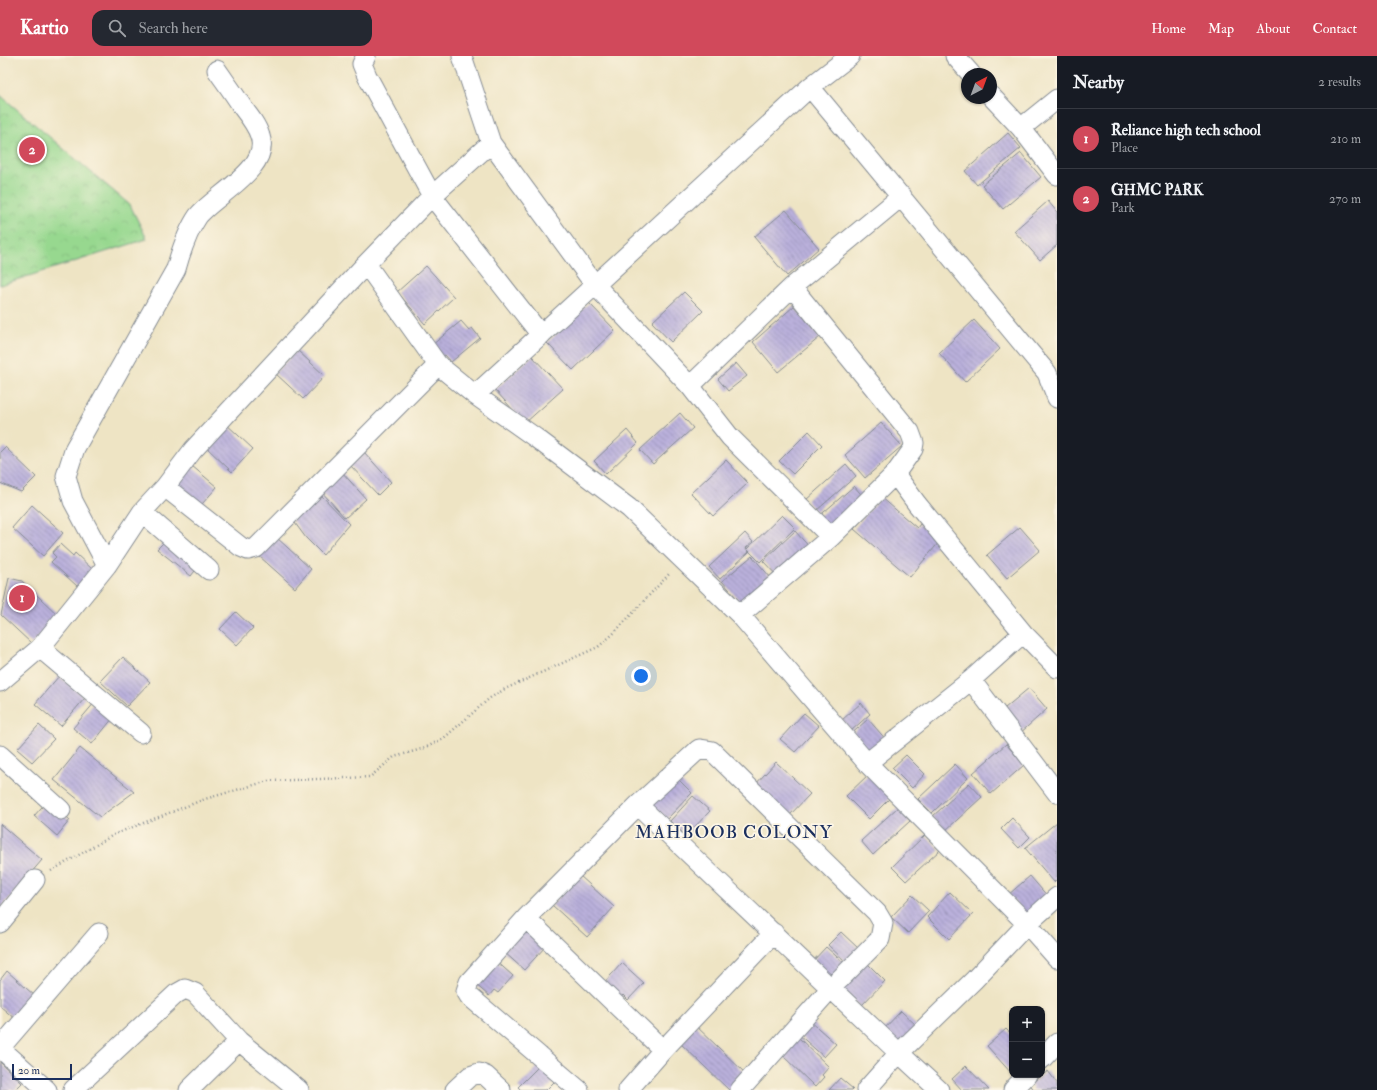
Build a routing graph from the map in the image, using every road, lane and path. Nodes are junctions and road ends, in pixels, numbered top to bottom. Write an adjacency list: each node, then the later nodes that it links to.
1 (366, 56): 13 (street)
2 (462, 56): 11 (street)
3 (850, 56): 7 (street)
4 (955, 56): 5 (street)
5 (966, 68)
6 (217, 70): 29 (street)
7 (810, 87): 14 (street); 16 (street)
8 (1057, 99): 10 (street)
9 (997, 102): 10 (street)
10 (1021, 128): 12 (street)
11 (491, 143): 13 (street); 16 (street)
12 (1057, 175)
13 (432, 196): 15 (street); 18 (street)
14 (902, 196): 17 (street); 20 (street)
15 (366, 264): 19 (street); 25 (street)
16 (595, 285): 18 (street); 21 (street)
17 (792, 287): 21 (street); 24 (street)
18 (541, 335): 22 (street)
19 (438, 365): 22 (street); 25 (street)
20 (1052, 368): 23 (street)
21 (690, 386): 27 (street)
22 (475, 394): 28 (street)
23 (1057, 398)
24 (895, 474): 27 (street); 32 (street)
25 (165, 487): 26 (street)
26 (142, 512): 29 (street); 30 (street)
27 (831, 537): 31 (street)
28 (683, 560): 31 (street); 43 (path)
29 (107, 565): 33 (street)
30 (209, 570)
31 (740, 615): 39 (street)
32 (1023, 632): 34 (street); 35 (street)
33 (40, 648): 36 (street); 37 (street)
34 (1057, 668)
35 (971, 680): 39 (street); 40 (street)
36 (0, 682)
37 (141, 733)
38 (0, 756): 42 (street)
39 (866, 763): 47 (street)
40 (1057, 793)
41 (638, 805): 45 (street); 49 (street); 51 (street)
42 (61, 810)
43 (35, 880): 46 (street)
44 (1057, 897): 47 (street)
45 (526, 918): 55 (street); 65 (street)
46 (0, 923)
47 (1027, 924): 50 (street); 56 (street)
48 (99, 933): 54 (street)
49 (774, 933): 51 (street); 55 (street)
50 (1057, 958)
51 (831, 988): 56 (street); 67 (street)
52 (239, 1041): 60 (street); 61 (street); 62 (street)
53 (1057, 1043): 57 (street)
54 (0, 1048): 59 (street)
55 (663, 1050): 66 (street)
56 (899, 1053): 68 (street); 69 (street)
57 (1045, 1056)
58 (1024, 1078): 70 (street)
59 (47, 1090)
60 (74, 1090)
61 (189, 1090)
62 (299, 1090)
63 (455, 1090): 64 (street)
64 (501, 1090)
65 (579, 1090)
66 (628, 1090)
67 (740, 1090)
68 (866, 1090)
69 (939, 1090)
70 (1013, 1090)

